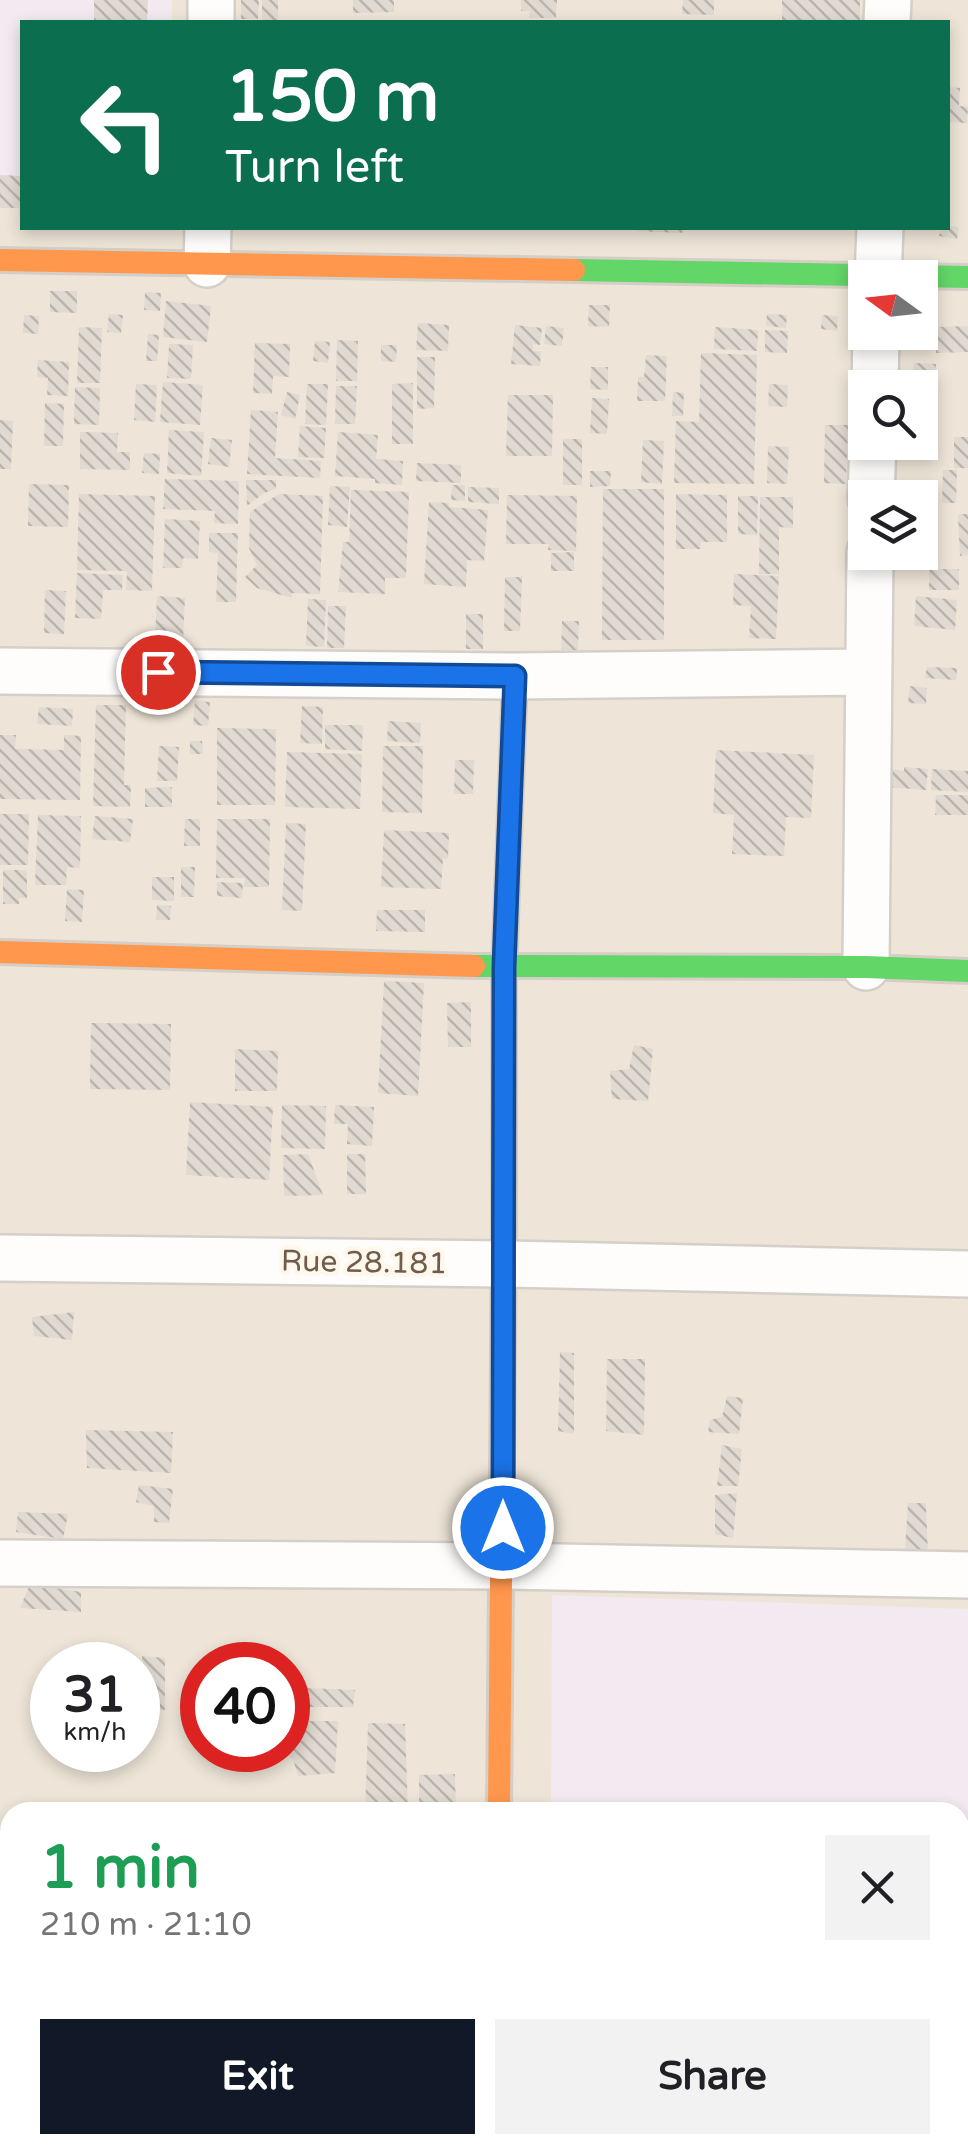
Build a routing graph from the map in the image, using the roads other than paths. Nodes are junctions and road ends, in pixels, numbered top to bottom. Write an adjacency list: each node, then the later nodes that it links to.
1 (880, 230): 4 (street)
2 (208, 246): 3 (street); 5 (street)
3 (0, 260)
4 (879, 260)
5 (848, 276)
6 (938, 276): 7 (street)
7 (968, 276)
8 (869, 570): 10 (street)
9 (0, 670): 11 (street)
10 (866, 672): 11 (street); 14 (street)
11 (515, 676): 13 (street)
12 (0, 952): 13 (street)
13 (504, 967): 14 (street); 17 (street)
14 (866, 967): 15 (street)
15 (968, 971)
16 (0, 1258): 17 (street, Rue 28.181)
17 (504, 1264): 18 (street, Rue 28.181); 20 (street)
18 (968, 1274)
19 (0, 1564): 20 (street)
20 (503, 1566): 21 (street); 22 (street)
21 (968, 1575)
22 (498, 1802)

